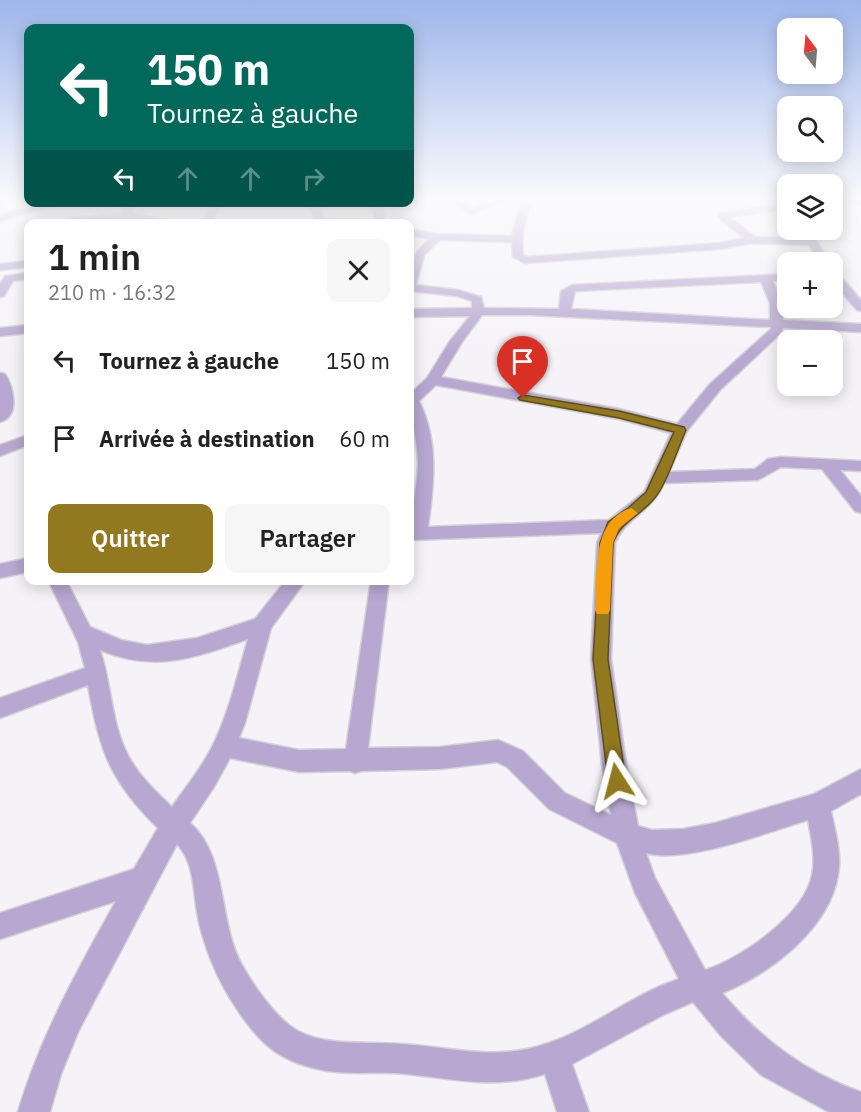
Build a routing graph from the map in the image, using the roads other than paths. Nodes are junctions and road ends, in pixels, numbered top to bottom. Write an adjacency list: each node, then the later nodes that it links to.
1 (422, 251): 8 (street)
2 (517, 251): 3 (street)
3 (652, 251)
4 (24, 254): 5 (street)
5 (0, 256)
6 (24, 264): 7 (street)
7 (0, 267)
8 (414, 270)
9 (24, 276): 14 (street)
10 (777, 278): 11 (street)
11 (766, 279): 18 (street); 19 (street)
12 (414, 284): 16 (street)
13 (843, 286): 15 (street)
14 (0, 294)
15 (861, 307)
16 (478, 311): 17 (street); 18 (street); 24 (street)
17 (414, 313)
18 (565, 313): 19 (street)
19 (778, 326): 20 (street); 28 (street)
20 (861, 328)
21 (24, 329): 22 (street)
22 (0, 332)
23 (0, 377): 27 (street)
24 (434, 380): 25 (street); 28 (street)
25 (414, 398)
26 (414, 406): 36 (street)
27 (0, 417)
28 (680, 430): 33 (street)
29 (24, 442): 30 (street)
30 (0, 451)
31 (826, 464): 32 (street); 33 (street); 34 (street)
32 (861, 466)
33 (658, 478): 35 (street)
34 (861, 507)
35 (613, 526): 36 (street); 51 (street)
36 (414, 534)
37 (24, 566): 38 (street)
38 (0, 571)
39 (60, 585): 43 (street)
40 (293, 585): 42 (street)
41 (379, 585): 47 (street)
42 (262, 625): 43 (street); 46 (street)
43 (84, 633): 44 (street)
44 (96, 673): 45 (street); 50 (street)
45 (0, 708)
46 (224, 746): 47 (street); 50 (street)
47 (355, 762): 51 (street)
48 (861, 781): 49 (street)
49 (818, 805): 51 (street); 54 (street)
50 (174, 826): 52 (street); 55 (street)
51 (627, 835): 54 (street)
52 (141, 880): 53 (street); 57 (street)
53 (0, 926)
54 (699, 987): 55 (street); 56 (street)
55 (555, 1058): 58 (street)
56 (861, 1108)
57 (34, 1112)
58 (573, 1112)

